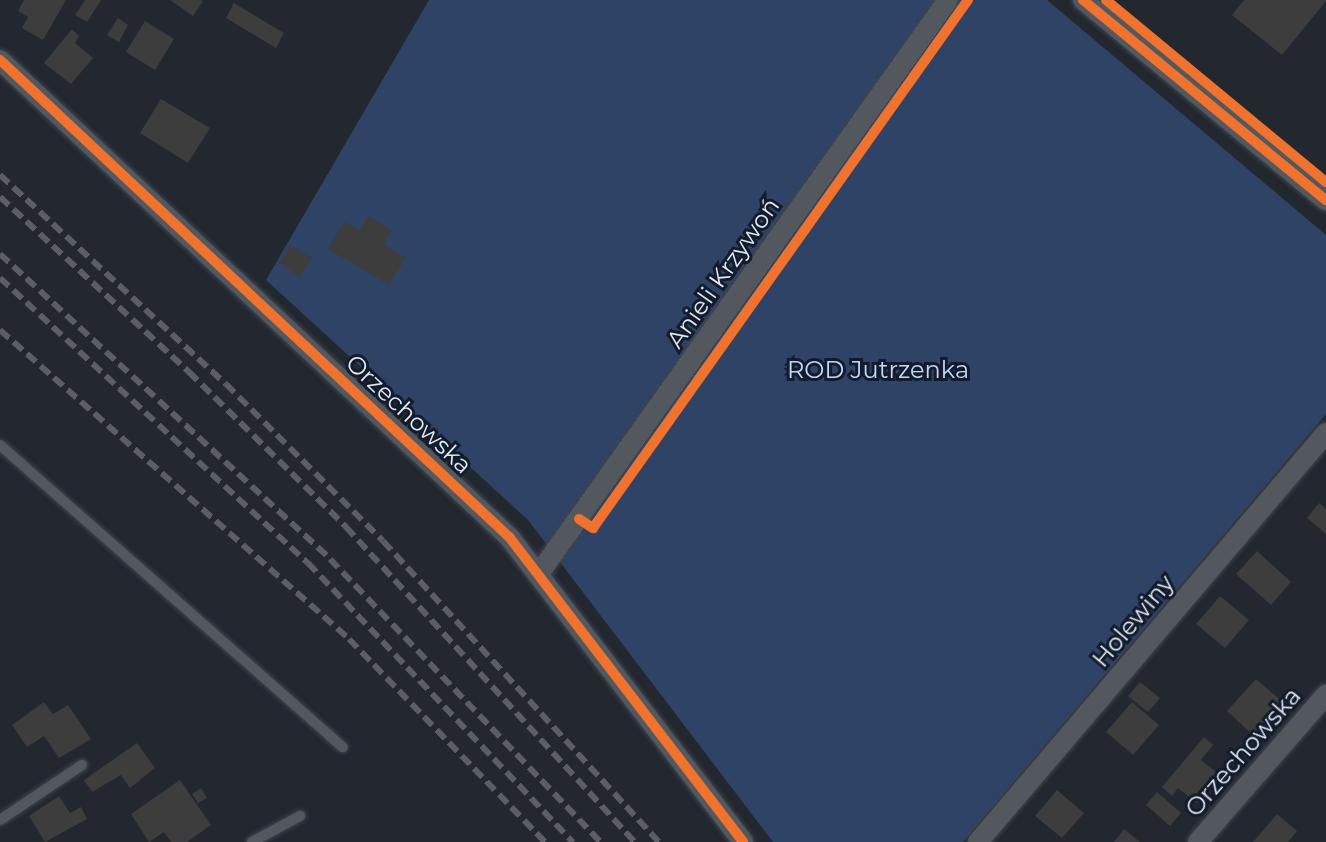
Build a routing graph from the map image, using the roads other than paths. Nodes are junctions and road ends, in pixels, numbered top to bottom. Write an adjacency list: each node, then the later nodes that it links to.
1 (948, 0): 7 (street, Anieli Krzywoń)
2 (1083, 0): 4 (street)
3 (0, 60): 7 (street, Orzechowska)
4 (1326, 200)
5 (1326, 433): 15 (street, Holewiny)
6 (0, 445): 9 (lane)
7 (538, 575): 14 (street, Orzechowska)
8 (1326, 695): 16 (street, Orzechowska)
9 (343, 747)
10 (82, 765): 12 (lane)
11 (300, 816): 13 (lane)
12 (0, 820)
13 (252, 842)
14 (743, 842)
15 (978, 842)
16 (1198, 842)

